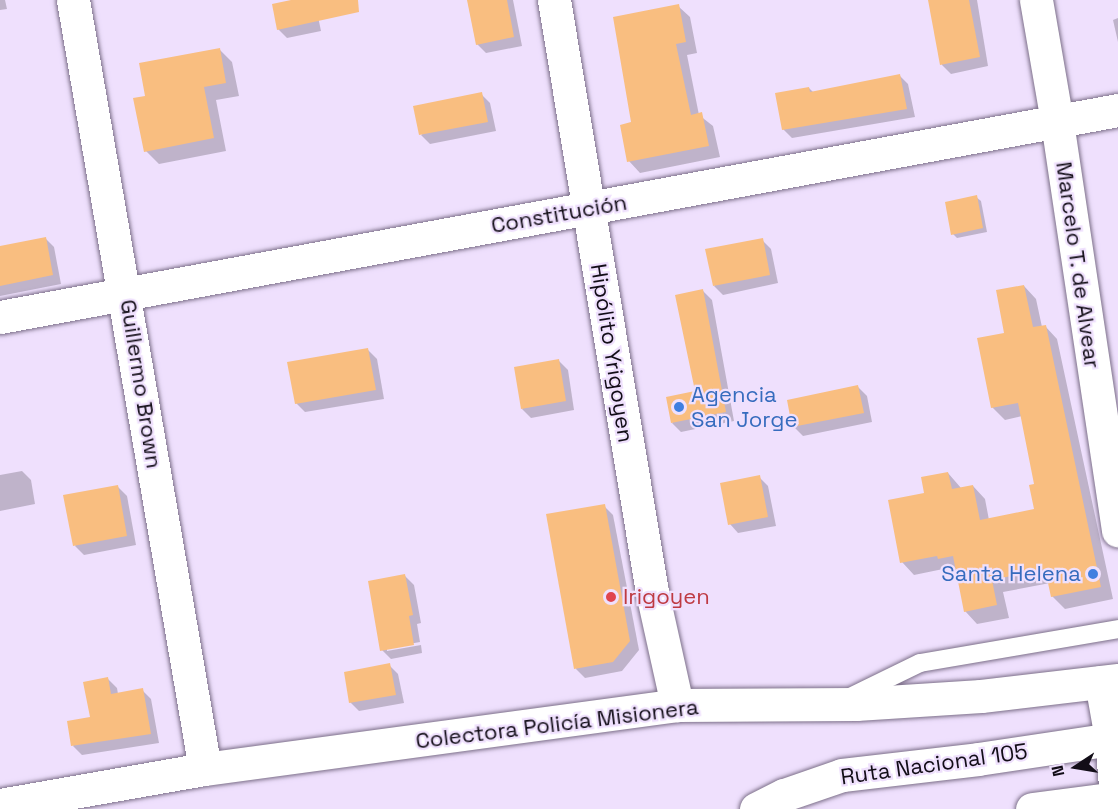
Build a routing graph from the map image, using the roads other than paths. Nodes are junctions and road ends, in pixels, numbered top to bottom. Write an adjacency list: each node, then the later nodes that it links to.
1 (73, 0): 7 (main road, Guillermo Brown)
2 (554, 0): 6 (main road, Hipólito Yrigoyen)
3 (1036, 0): 5 (main road, Marcelo T. de Alvear)
4 (1118, 110): 5 (main road, Constitución)
5 (1057, 122): 6 (main road, Constitución); 9 (main road, Marcelo T. de Alvear)
6 (589, 209): 7 (main road, Constitución); 14 (main road, Hipólito Yrigoyen)
7 (126, 294): 8 (main road, Constitución); 16 (main road, Guillermo Brown)
8 (0, 317)
9 (1118, 530)
10 (1118, 629): 13 (lane)
11 (1118, 652): 12 (main road)
12 (1109, 681): 13 (main road, Colectora Policía Misionera); 15 (main road)
13 (835, 704): 14 (main road, Colectora Policía Misionera)
14 (677, 705): 16 (main road, Colectora Policía Misionera)
15 (1114, 738): 17 (main road); 19 (main road, Ruta Nacional 105)
16 (205, 769): 18 (main road, Colectora Policía Misionera)
17 (1117, 802): 20 (main road)
18 (0, 805)
19 (756, 809)
20 (1032, 809)

